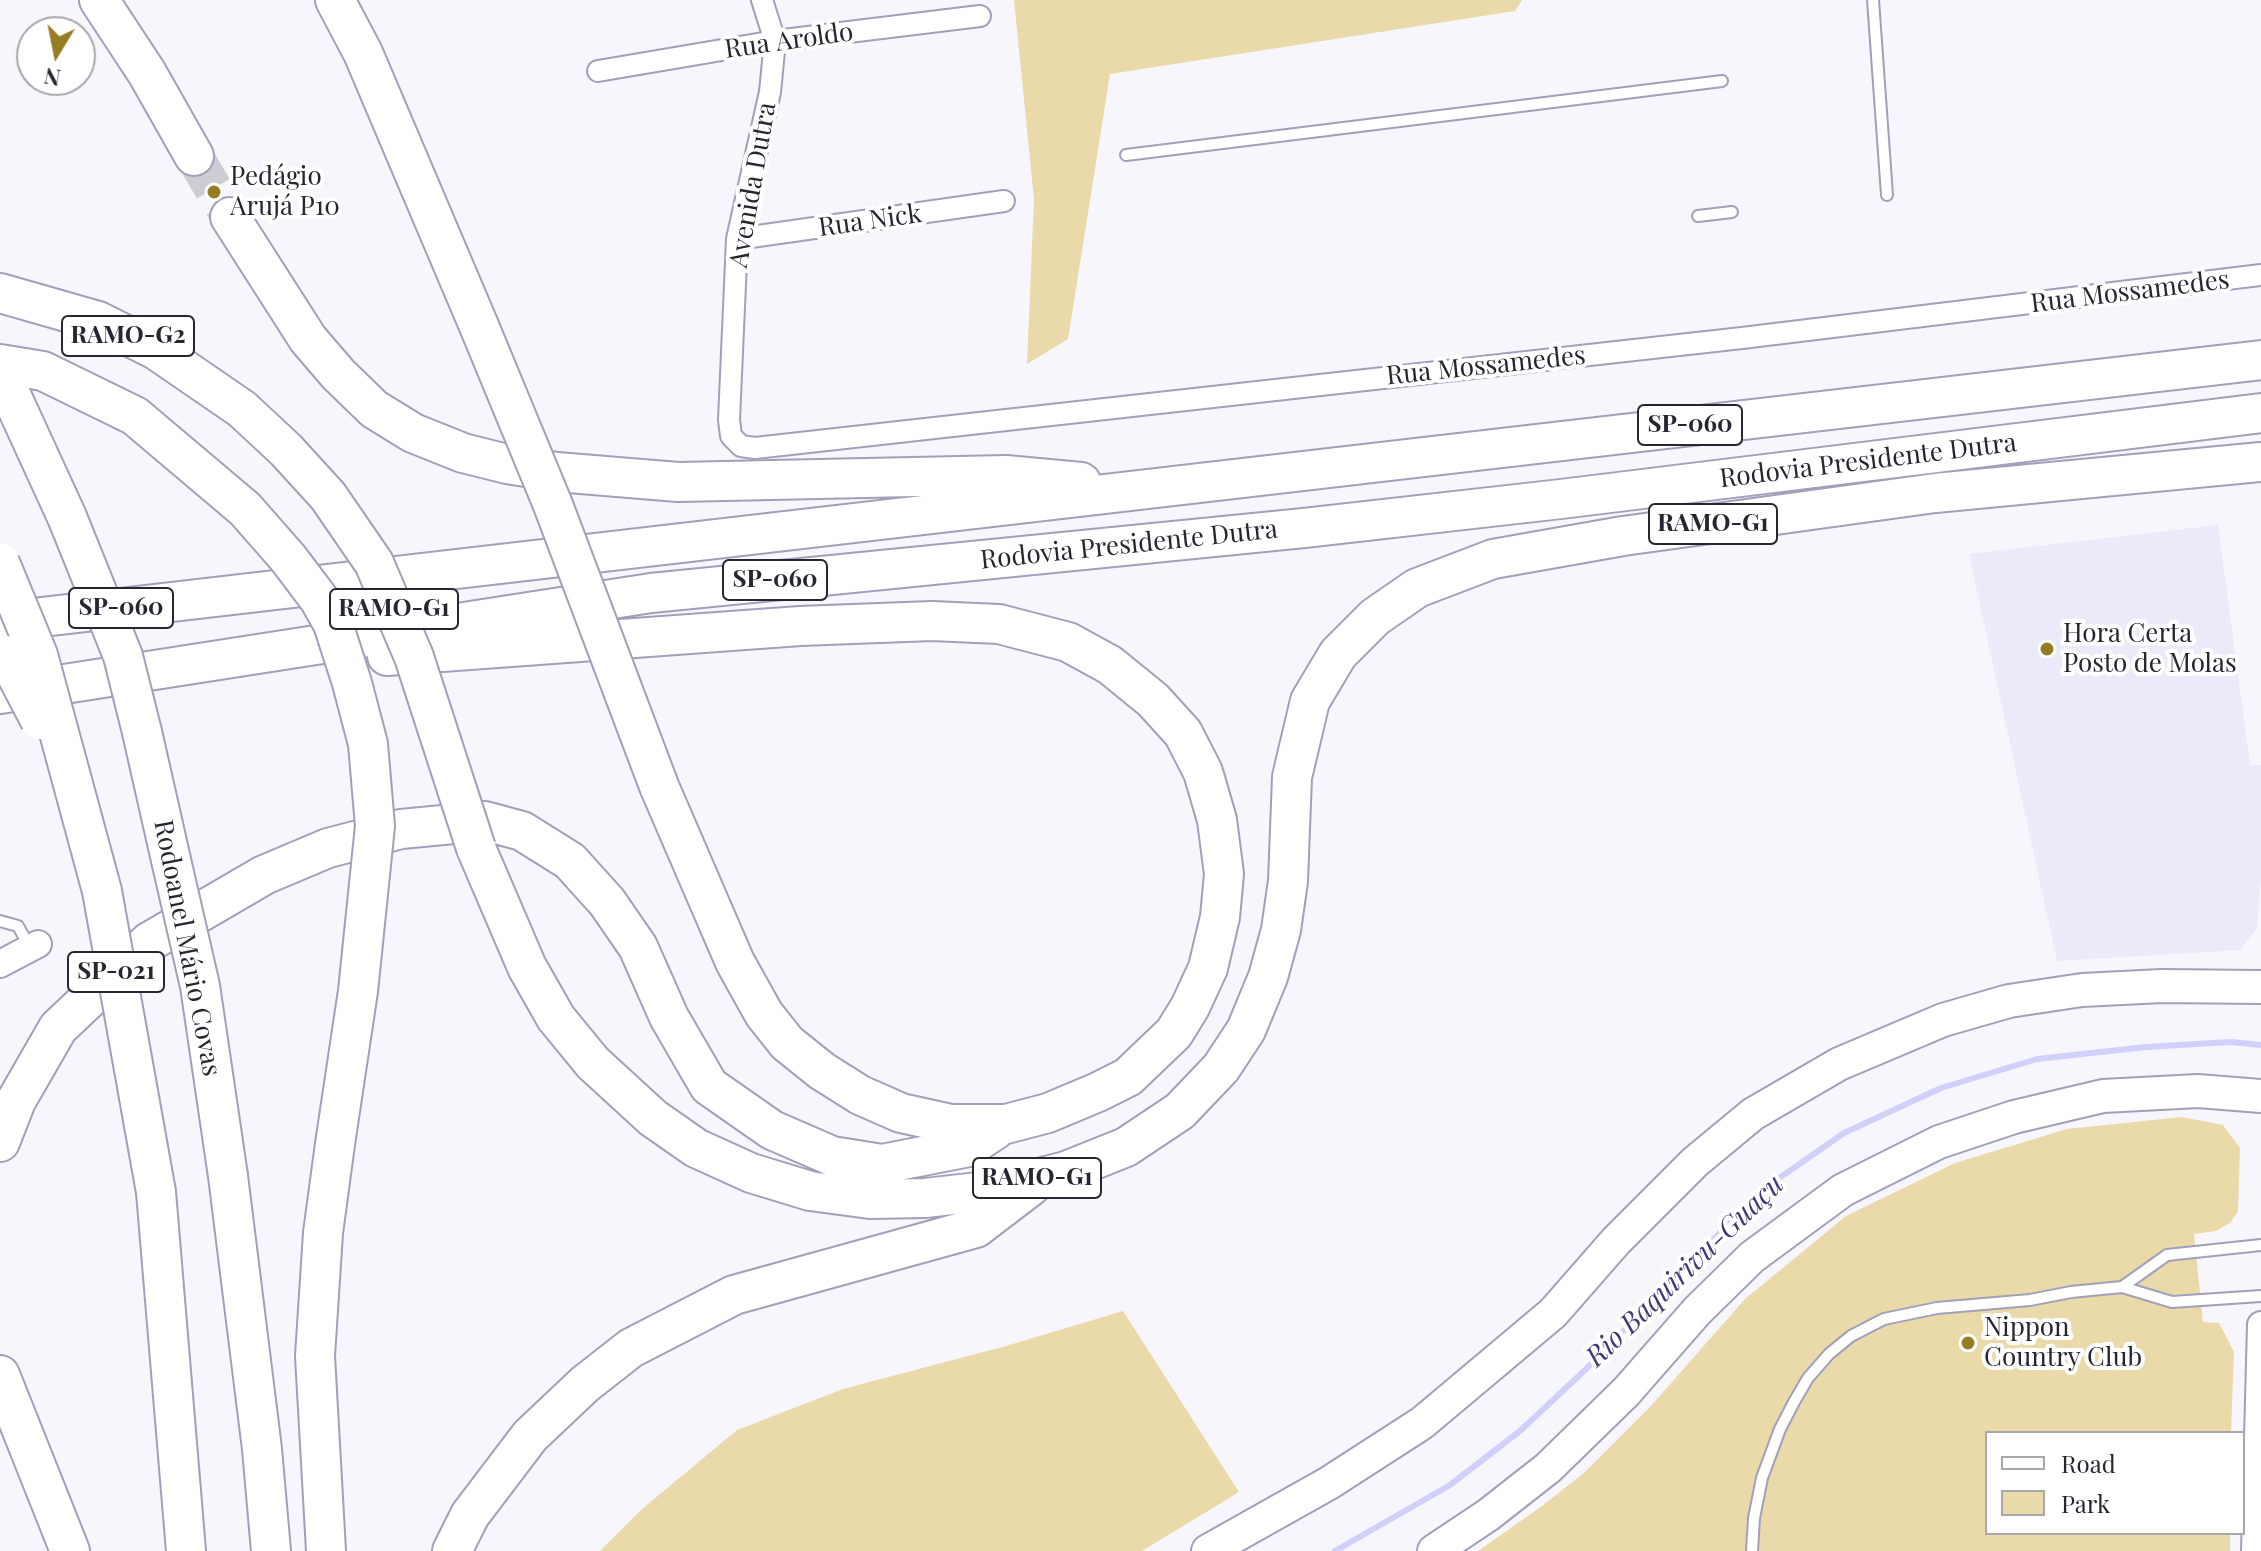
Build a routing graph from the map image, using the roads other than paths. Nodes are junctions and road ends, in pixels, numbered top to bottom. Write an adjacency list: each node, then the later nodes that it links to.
1 (99, 0): 10 (highway)
2 (335, 0): 40 (highway, bridge)
3 (762, 0): 6 (street, Avenida Dutra)
4 (1873, 0): 11 (lane)
5 (980, 16): 6 (street, Rua Aroldo)
6 (775, 41): 7 (street, Rua Aroldo); 16 (street, Avenida Dutra)
7 (598, 71)
8 (1722, 81): 9 (lane)
9 (1126, 155)
10 (194, 156)
11 (1887, 195)
12 (1004, 201): 16 (street, Rua Nick)
13 (1732, 212): 14 (lane)
14 (1698, 216)
15 (230, 217): 28 (highway)
16 (737, 239): 26 (street, Avenida Dutra)
17 (2261, 275): 26 (street, Rua Mossamedes)
18 (0, 293): 24 (highway, RAMO-G2)
19 (2261, 345): 22 (highway)
20 (2261, 360): 22 (highway, Rodovia Presidente Dutra / SP-060)
21 (0, 364): 52 (highway, bridge)
22 (2221, 365): 28 (highway, Rodovia Presidente Dutra / SP-060)
23 (0, 371): 51 (highway, Rodoanel Mário Covas / SP-021, bridge)
24 (242, 409): 42 (highway, RAMO-G1, bridge)
25 (2261, 413): 32 (highway, Rodovia Presidente Dutra / SP-060)
26 (729, 420)
27 (2261, 462): 42 (highway, RAMO-G1)
28 (1160, 489): 30 (highway, Rodovia Presidente Dutra / SP-060)
29 (0, 563): 34 (highway, SP-021, bridge)
30 (0, 622)
31 (0, 642): 34 (highway, bridge)
32 (162, 668): 33 (highway, Rodovia Presidente Dutra / SP-060); 40 (highway)
33 (0, 694)
34 (65, 754): 50 (highway, SP-021, bridge)
35 (0, 921): 36 (lane)
36 (34, 946): 37 (street)
37 (0, 964)
38 (2261, 987): 54 (main road)
39 (2261, 1096): 55 (main road)
40 (1006, 1124): 41 (highway)
41 (0, 1142)
42 (1043, 1177): 53 (highway)
43 (2261, 1245): 44 (lane)
44 (2122, 1287): 45 (lane); 56 (lane)
45 (2261, 1296)
46 (2261, 1325): 48 (street)
47 (0, 1375): 49 (highway)
48 (2257, 1535)
49 (70, 1551)
50 (186, 1551)
51 (271, 1551)
52 (326, 1551)
53 (452, 1551)
54 (1208, 1551)
55 (1434, 1551)
56 (1752, 1551)

